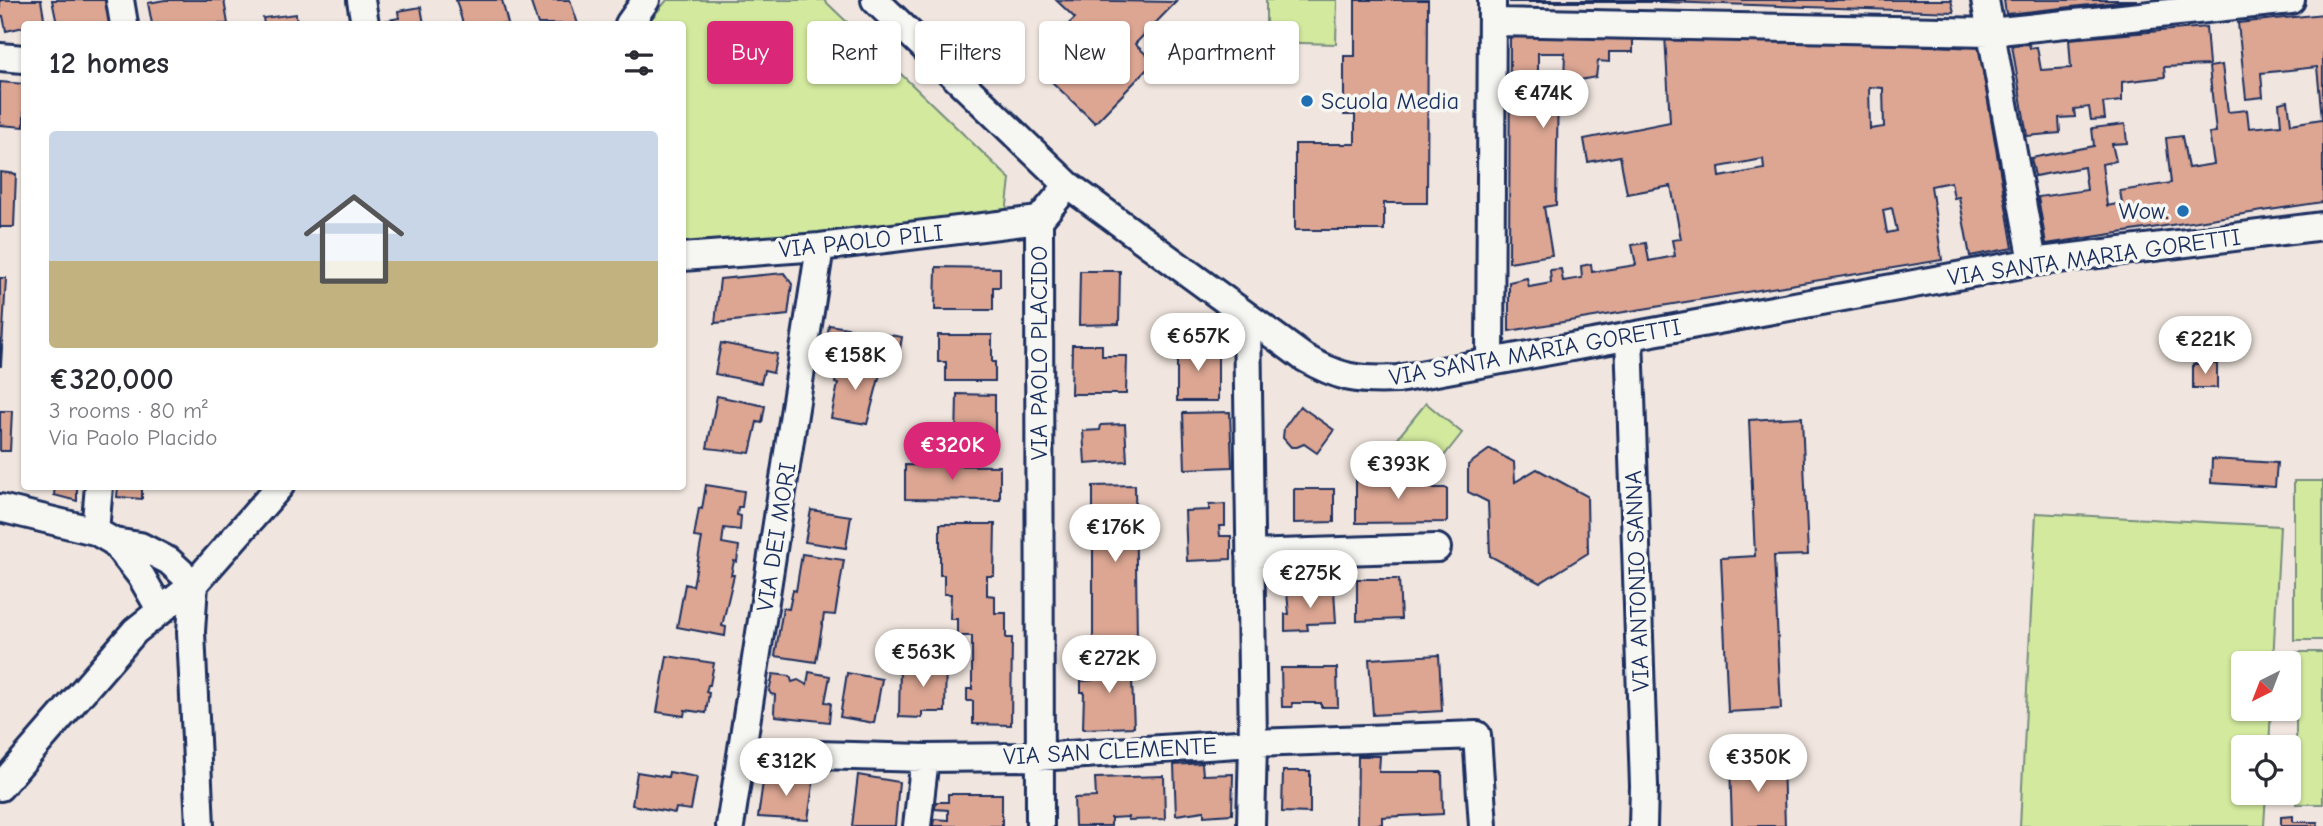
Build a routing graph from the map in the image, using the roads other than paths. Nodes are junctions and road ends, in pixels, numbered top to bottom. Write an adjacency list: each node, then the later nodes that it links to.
1 (120, 0): 8 (street)
2 (361, 0): 9 (street)
3 (646, 0): 10 (street)
4 (875, 0): 14 (street, VIA SANTA MARIA GORETTI)
5 (1985, 0): 11 (street)
6 (2291, 0): 11 (street)
7 (1492, 11): 11 (street); 22 (street)
8 (124, 21)
9 (364, 21)
10 (631, 21)
11 (1990, 32): 19 (street)
12 (0, 57): 13 (street)
13 (21, 60)
14 (1068, 185): 15 (street, VIA PAOLO PLACIDO); 20 (street, VIA SANTA MARIA GORETTI)
15 (1039, 220): 17 (street, VIA PAOLO PILI); 33 (street, VIA PAOLO PLACIDO)
16 (2323, 226): 19 (street, VIA SANTA MARIA GORETTI)
17 (820, 247): 18 (street, VIA PAOLO PILI); 32 (street, VIA DEI MORI)
18 (686, 257)
19 (2033, 262): 21 (street, VIA SANTA MARIA GORETTI)
20 (1247, 318): 22 (street, VIA SANTA MARIA GORETTI); 28 (street)
21 (1629, 336): 22 (street, VIA SANTA MARIA GORETTI); 42 (street, VIA ANTONIO SANNA)
22 (1490, 362)
23 (99, 490): 26 (street)
24 (276, 490): 29 (street)
25 (0, 508): 26 (street)
26 (105, 536): 29 (street); 30 (street)
27 (1437, 548): 28 (street)
28 (1250, 554): 31 (street)
29 (194, 584): 30 (street); 36 (street)
30 (161, 611): 35 (street)
31 (1252, 743): 33 (street, VIA SAN CLEMENTE); 40 (street); 41 (street, VIA SAN CLEMENTE)
32 (743, 753): 34 (street, VIA SAN CLEMENTE); 37 (street, VIA DEI MORI)
33 (1038, 757): 34 (street, VIA SAN CLEMENTE); 39 (street, VIA PAOLO PLACIDO)
34 (925, 758): 38 (street)
35 (0, 787)
36 (200, 826)
37 (730, 826)
38 (918, 826)
39 (1040, 826)
40 (1251, 826)
41 (1483, 826)
42 (1643, 826)

